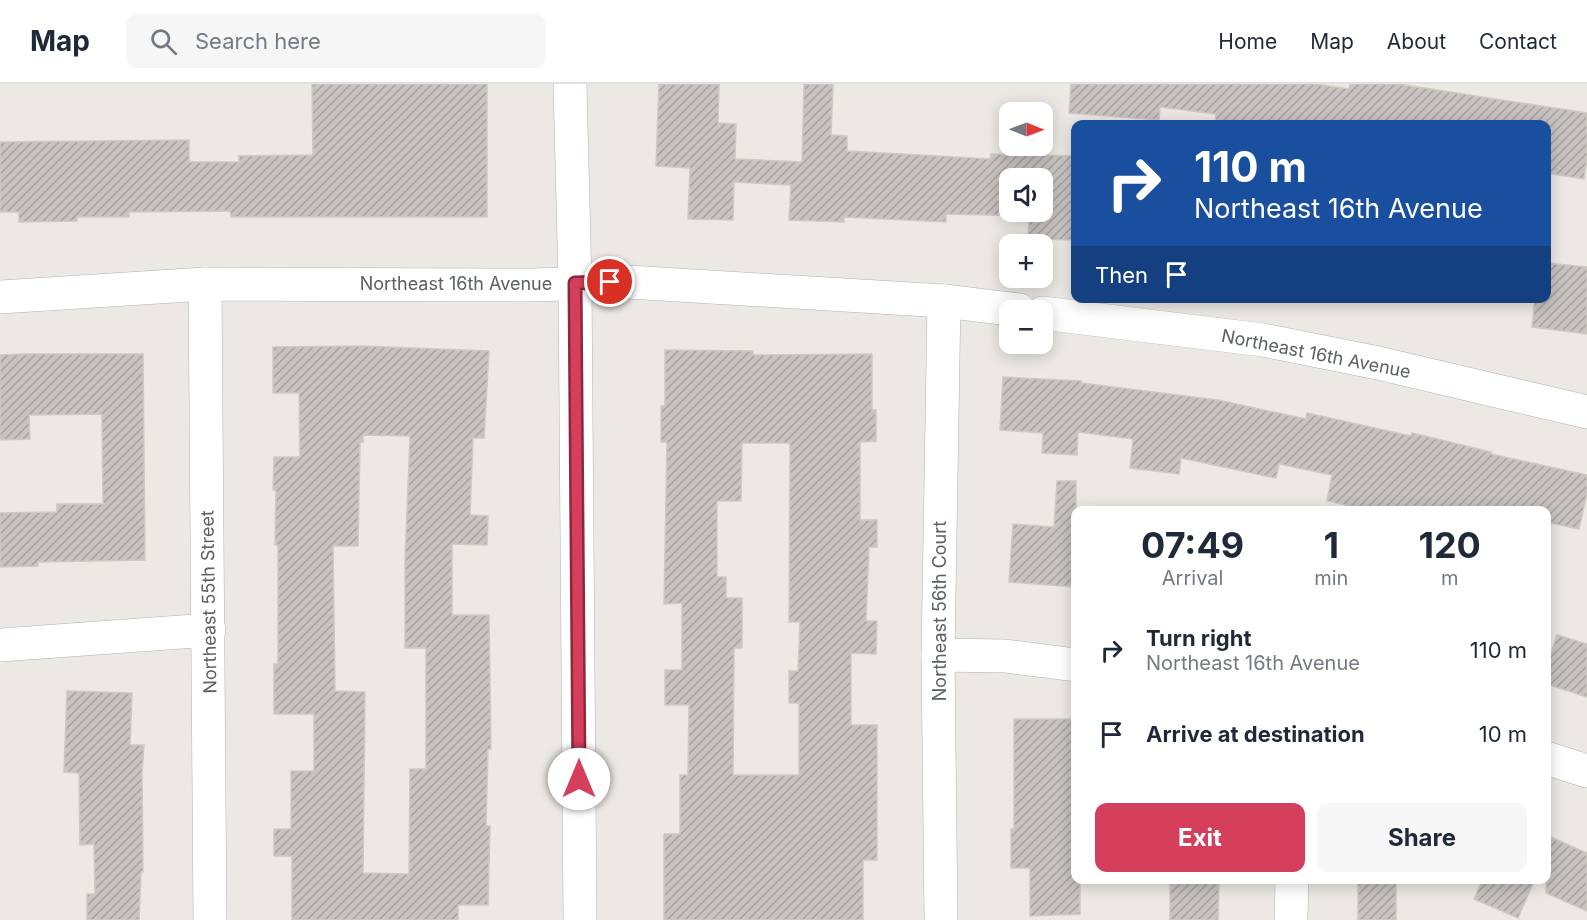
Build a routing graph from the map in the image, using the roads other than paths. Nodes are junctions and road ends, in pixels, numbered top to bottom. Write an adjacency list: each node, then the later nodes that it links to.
1 (570, 84): 2 (street)
2 (575, 283): 3 (street, Northeast 16th Avenue); 5 (street, Northeast 16th Avenue); 17 (street)
3 (205, 284): 4 (street, Northeast 16th Avenue); 9 (street, Northeast 55th Street)
4 (0, 297)
5 (944, 301): 6 (street, Northeast 16th Avenue); 11 (street, Northeast 56th Court)
6 (999, 308)
7 (1053, 314): 8 (street, Northeast 16th Avenue)
8 (1587, 412)
9 (209, 630): 10 (street); 16 (street, Northeast 55th Street)
10 (0, 645)
11 (939, 655): 12 (street); 18 (street, Northeast 56th Court)
12 (1071, 664)
13 (1551, 760): 14 (street)
14 (1587, 771)
15 (1292, 884): 19 (street)
16 (210, 920)
17 (580, 920)
18 (941, 920)
19 (1291, 920)

